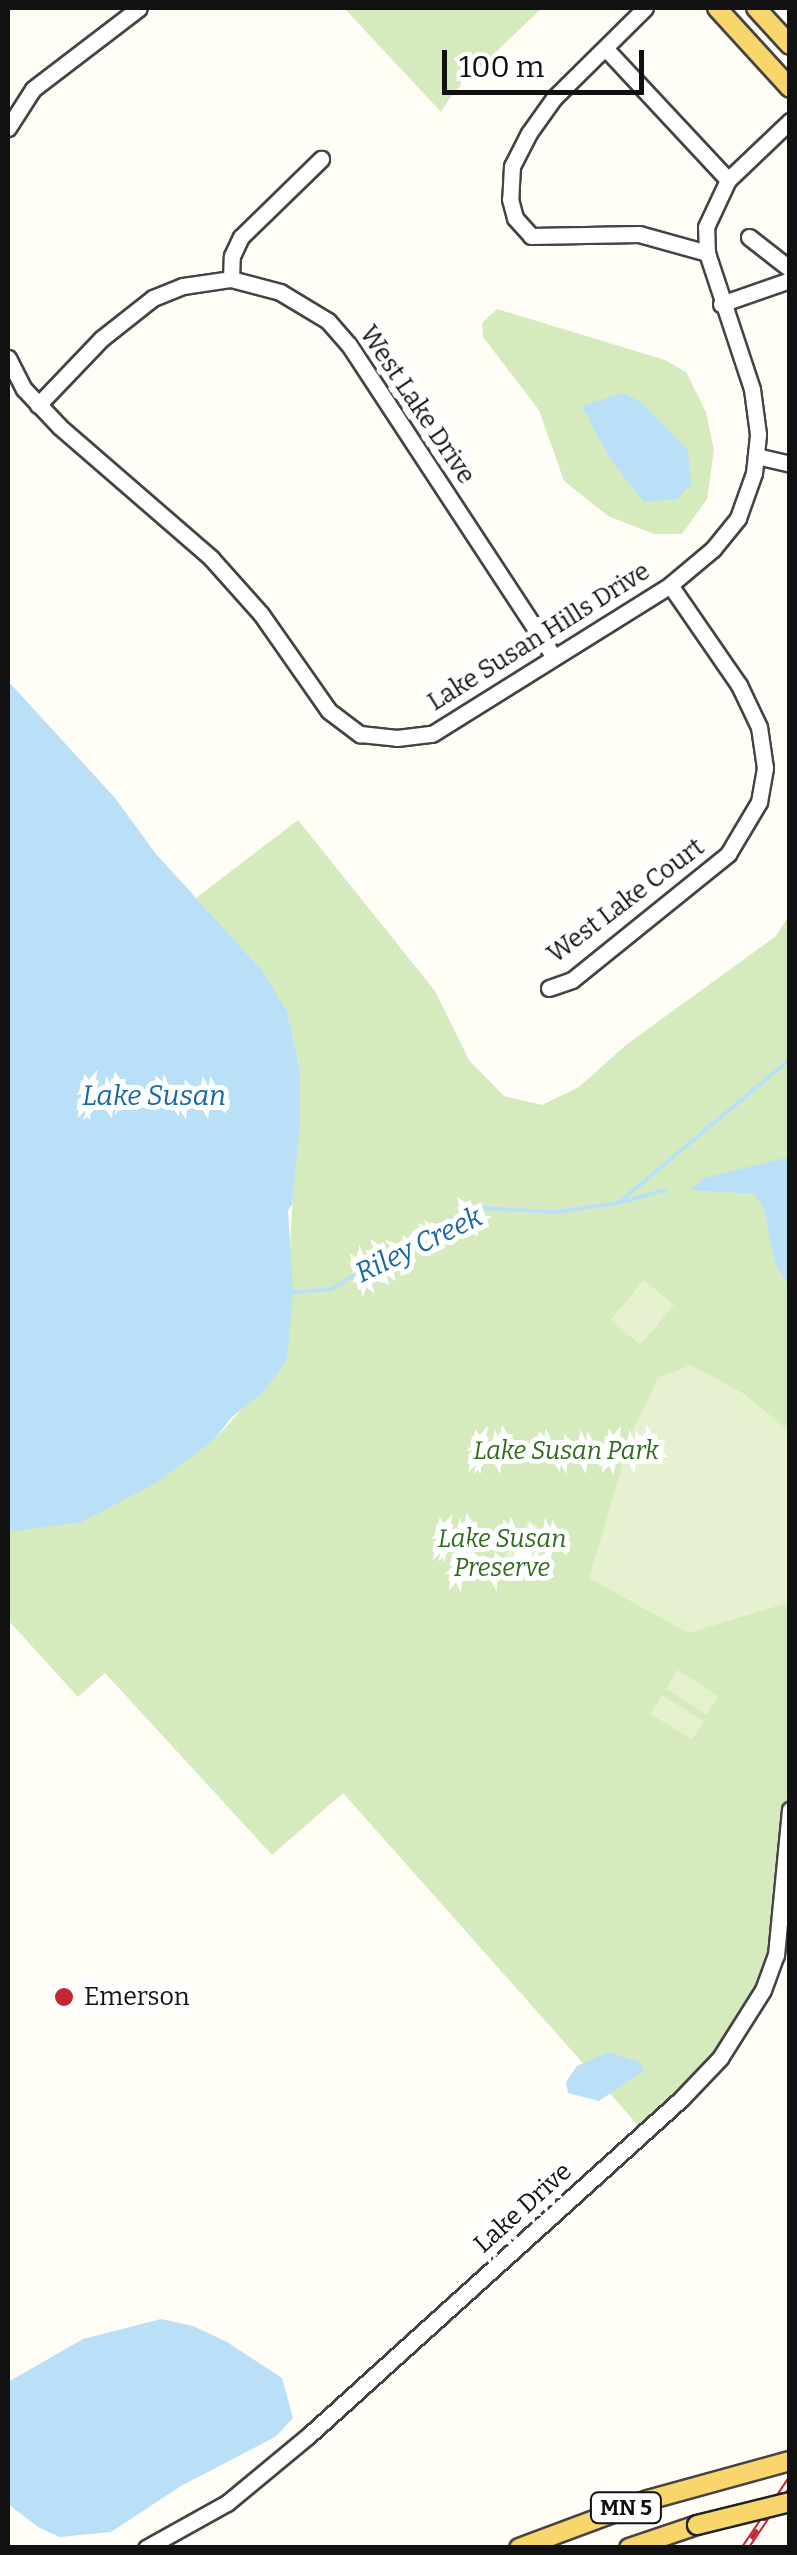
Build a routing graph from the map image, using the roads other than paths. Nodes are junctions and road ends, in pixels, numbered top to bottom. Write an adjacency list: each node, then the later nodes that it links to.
1 (138, 8): 9 (street)
2 (646, 8): 6 (street)
3 (717, 8): 7 (main road)
4 (756, 8): 5 (main road)
5 (790, 44)
6 (606, 49): 11 (street); 13 (street)
7 (790, 88)
8 (790, 121): 11 (street, Lake Susan Hills Drive)
9 (8, 128)
10 (321, 158): 15 (street)
11 (728, 180): 13 (street, Lake Susan Hills Drive)
12 (749, 237): 14 (street)
13 (707, 253): 17 (street, Lake Susan Hills Drive)
14 (790, 269)
15 (230, 279): 19 (street, West Lake Drive); 23 (street, West Lake Drive)
16 (790, 280): 17 (street)
17 (721, 304): 20 (street, Lake Susan Hills Drive)
18 (8, 358): 19 (street, Lake Susan Hills Drive)
19 (38, 405): 23 (street, Lake Susan Hills Drive)
20 (756, 456): 21 (street); 22 (street, Lake Susan Hills Drive)
21 (790, 464)
22 (670, 584): 23 (street, Lake Susan Hills Drive); 24 (street, West Lake Court)
23 (554, 657)
24 (550, 988)
25 (790, 1810): 28 (street, Lake Drive)
26 (790, 2461): 29 (main road, MN 5)
27 (790, 2502): 30 (main road, MN 5, bridge)
28 (146, 2548)
29 (519, 2548)
30 (628, 2548)

